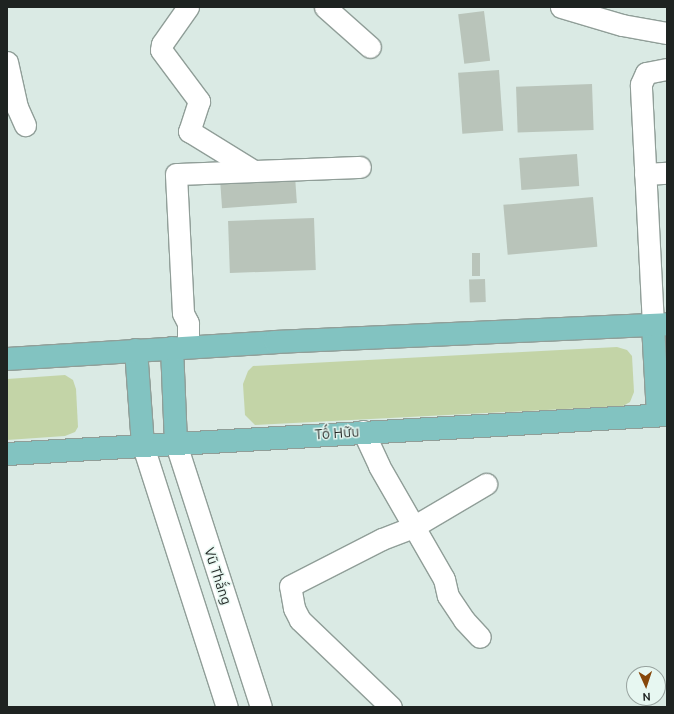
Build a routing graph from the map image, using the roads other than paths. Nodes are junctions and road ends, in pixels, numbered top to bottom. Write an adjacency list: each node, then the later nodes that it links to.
1 (188, 7): 10 (street)
2 (325, 7): 5 (street)
3 (561, 7): 4 (street)
4 (667, 33)
5 (370, 47)
6 (7, 62): 8 (street)
7 (667, 69): 12 (street)
8 (25, 124)
9 (360, 167): 10 (street)
10 (254, 171): 14 (street)
11 (667, 173): 12 (street)
12 (645, 174): 13 (street)
13 (660, 325): 14 (main road); 17 (main road)
14 (180, 348): 15 (main road); 19 (main road)
15 (136, 350): 16 (main road); 20 (main road)
16 (7, 359)
17 (662, 415): 18 (main road, Tố Hữu)
18 (363, 431): 19 (main road, Tố Hữu); 23 (street)
19 (176, 444): 20 (main road, Tố Hữu); 26 (street, Vũ Thắng)
20 (143, 446): 21 (main road, Tố Hữu); 25 (street)
21 (7, 454)
22 (486, 484): 23 (street)
23 (413, 527): 24 (street); 27 (street)
24 (480, 637)
25 (227, 707)
26 (261, 707)
27 (391, 707)

